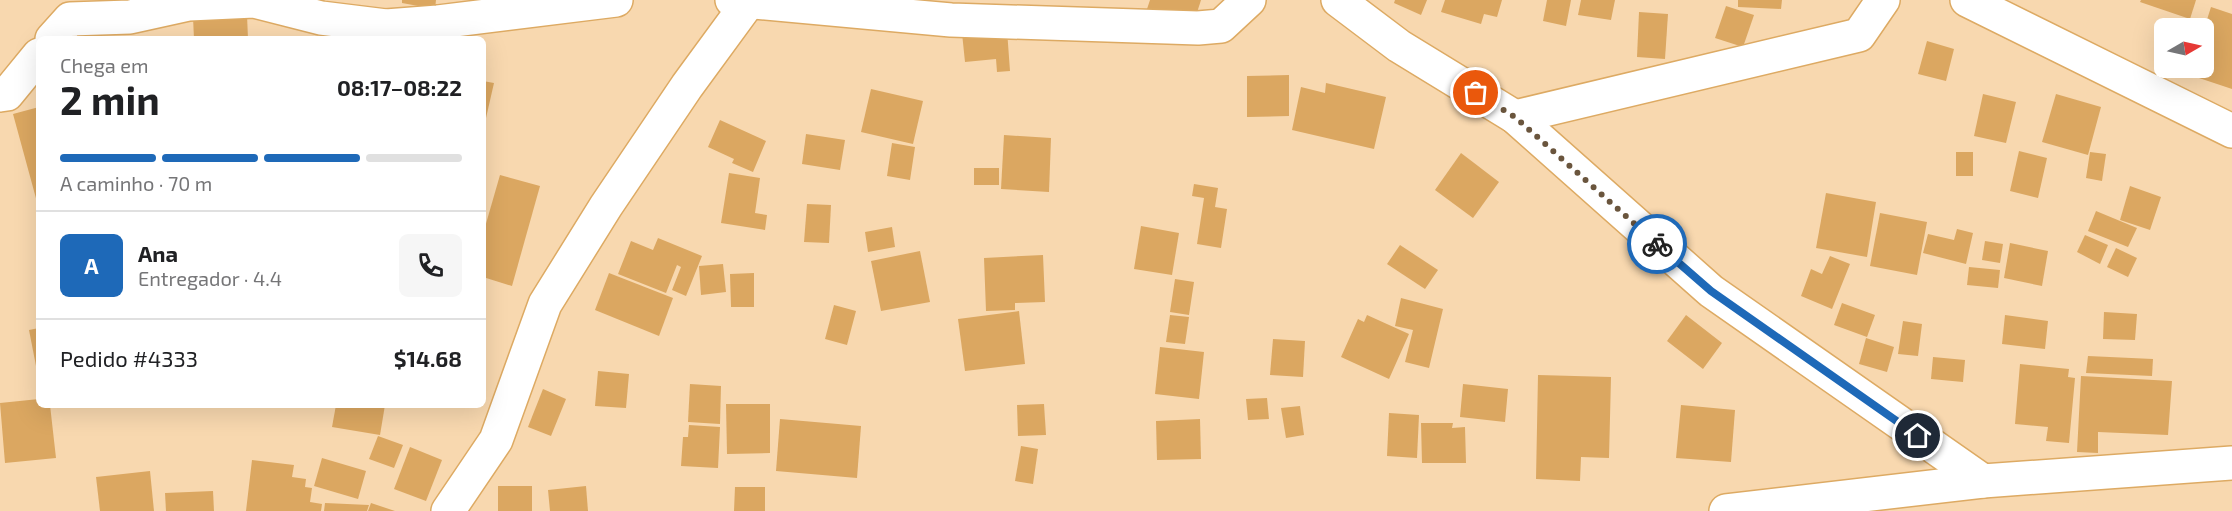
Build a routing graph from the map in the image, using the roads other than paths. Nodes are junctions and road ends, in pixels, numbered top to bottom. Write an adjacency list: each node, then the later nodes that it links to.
1 (616, 0): 7 (street)
2 (744, 0): 3 (street); 15 (street)
3 (1249, 0)
4 (1338, 0): 10 (street)
5 (1883, 0): 10 (street)
6 (1967, 0): 11 (street)
7 (55, 36)
8 (36, 59): 9 (street)
9 (0, 95)
10 (1515, 117): 13 (street)
11 (2232, 131)
12 (2232, 463): 13 (street)
13 (1983, 481): 14 (street)
14 (1891, 501): 16 (street)
15 (448, 511)
16 (1726, 511)

